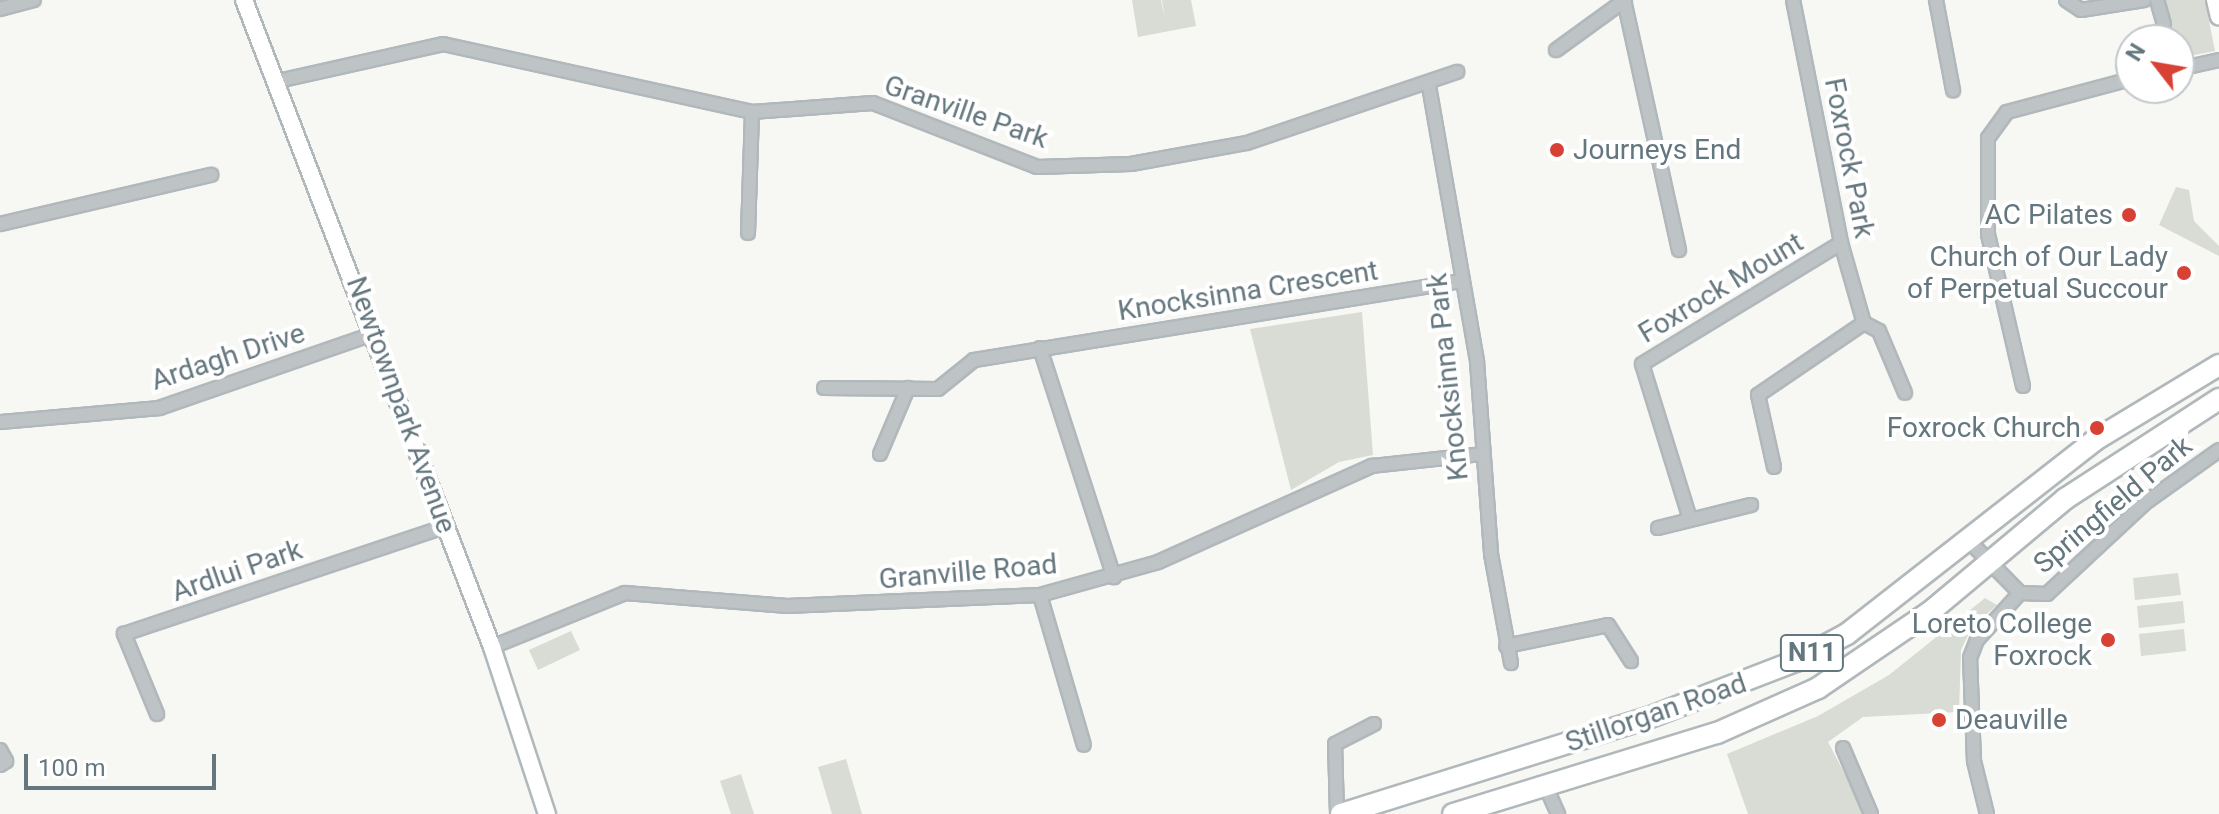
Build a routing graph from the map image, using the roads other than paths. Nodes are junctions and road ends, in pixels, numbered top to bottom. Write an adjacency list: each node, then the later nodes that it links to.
1 (34, 0): 10 (street)
2 (244, 0): 17 (main road, Newtownpark Avenue)
3 (1624, 0): 13 (street); 26 (street)
4 (1793, 0): 25 (street, Foxrock Park)
5 (1936, 0): 20 (street)
6 (2066, 0): 7 (street)
7 (2144, 0)
8 (2157, 0): 12 (street)
9 (2215, 0): 11 (main road)
10 (0, 9)
11 (2219, 17)
12 (2164, 24)
13 (1556, 50)
14 (2219, 60): 15 (street)
15 (2195, 65)
16 (1457, 72): 19 (street, Granville Park)
17 (278, 81): 21 (street, Granville Park); 29 (main road, Newtownpark Avenue)
18 (2115, 83): 32 (street)
19 (1429, 86): 21 (street, Granville Park); 27 (street, Knocksinna Park)
20 (1953, 90)
21 (752, 112): 24 (street)
22 (211, 175): 23 (street)
23 (0, 224)
24 (748, 233)
25 (1841, 243): 28 (street, Foxrock Park); 43 (street, Foxrock Mount)
26 (1679, 250)
27 (1463, 281): 30 (street, Knocksinna Crescent); 40 (street, Knocksinna Park)
28 (1864, 323): 35 (street, Foxrock Park); 41 (street)
29 (373, 334): 37 (street, Ardagh Drive); 44 (main road, Newtownpark Avenue)
30 (1040, 348): 34 (street, Knocksinna Crescent); 48 (street)
31 (2219, 365): 46 (highway, Stillorgan Road / N11)
32 (2023, 386)
33 (824, 388): 34 (street)
34 (908, 388): 39 (street)
35 (1905, 393)
36 (2219, 399): 47 (highway, Stillorgan Road / N11)
37 (0, 422)
38 (2219, 450): 49 (street, Springfield Park)
39 (880, 454)
40 (1482, 454): 48 (street, Granville Road); 51 (street, Knocksinna Park)
41 (1774, 467)
42 (1751, 505): 43 (street)
43 (1690, 519): 45 (street)
44 (446, 526): 52 (main road, Newtownpark Avenue); 55 (street, Ardlui Park)
45 (1658, 528)
46 (1966, 538): 47 (street, Springfield Park); 63 (highway, Stillorgan Road / N11)
47 (1986, 564): 49 (street, Springfield Park); 61 (highway, Stillorgan Road / N11)
48 (1114, 577): 50 (street, Granville Road)
49 (2020, 593): 67 (street)
50 (1040, 595): 52 (street, Granville Road); 57 (street)
51 (1506, 646): 53 (street); 54 (street, Knocksinna Park)
52 (492, 647): 62 (main road, Newtownpark Avenue)
53 (1631, 661)
54 (1511, 663)
55 (157, 714)
56 (1374, 724): 63 (street)
57 (1084, 745)
58 (1843, 748): 66 (street)
59 (0, 750): 60 (street)
60 (0, 765)
61 (1546, 787): 64 (highway, Stillorgan Road / N11); 65 (street)
62 (547, 814)
63 (1339, 814)
64 (1453, 814)
65 (1558, 814)
66 (1871, 814)
67 (1987, 814)

